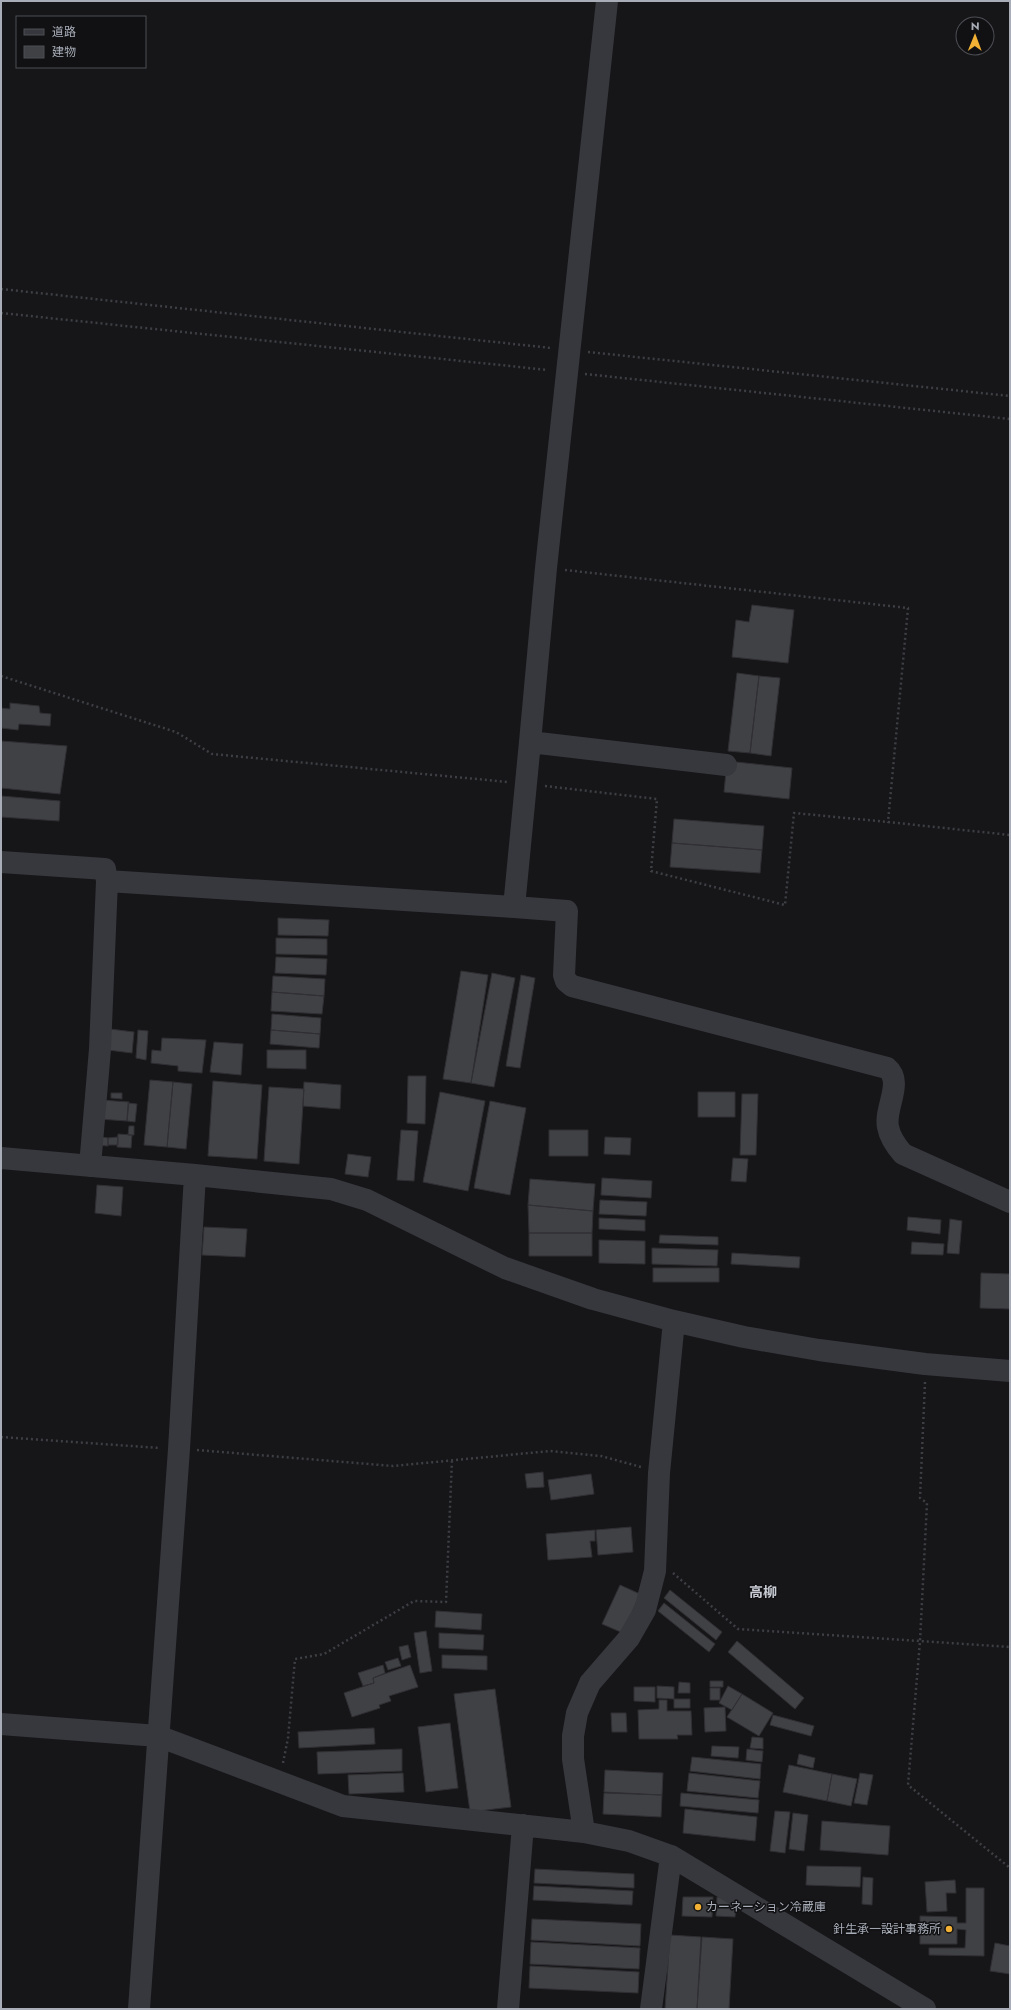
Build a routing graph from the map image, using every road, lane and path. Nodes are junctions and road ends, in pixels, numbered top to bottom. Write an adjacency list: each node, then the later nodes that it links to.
1 (607, 1): 4 (street)
2 (1, 289): 4 (path)
3 (1, 313): 5 (path)
4 (570, 350): 5 (street); 6 (path)
5 (567, 372): 7 (path); 8 (street)
6 (1010, 396)
7 (1010, 419)
8 (546, 568): 10 (street); 13 (path)
9 (1, 676): 12 (path)
10 (530, 742): 11 (street); 12 (street)
11 (726, 765)
12 (527, 784): 13 (path); 17 (street)
13 (888, 822): 14 (path)
14 (1010, 835)
15 (1, 862): 16 (street)
16 (107, 881): 17 (street); 19 (street)
17 (514, 907): 21 (street)
18 (1, 1158): 19 (street)
19 (90, 1166): 20 (street)
20 (195, 1175): 22 (street); 26 (street)
21 (1010, 1202)
22 (674, 1321): 23 (street); 28 (street)
23 (926, 1364): 24 (street); 30 (path)
24 (1010, 1371)
25 (1, 1437): 26 (path)
26 (179, 1449): 27 (path); 33 (street)
27 (452, 1460): 28 (path); 34 (path)
28 (659, 1473): 29 (street)
29 (655, 1571): 30 (path); 36 (street)
30 (920, 1641): 31 (path); 38 (path)
31 (1010, 1647)
32 (1, 1724): 33 (street)
33 (158, 1736): 34 (street); 39 (street)
34 (279, 1782): 35 (street)
35 (523, 1825): 36 (street); 40 (street)
36 (584, 1832): 37 (street)
37 (671, 1856): 41 (street); 42 (street)
38 (1010, 1868)
39 (139, 2009)
40 (508, 2009)
41 (650, 2009)
42 (925, 2009)

